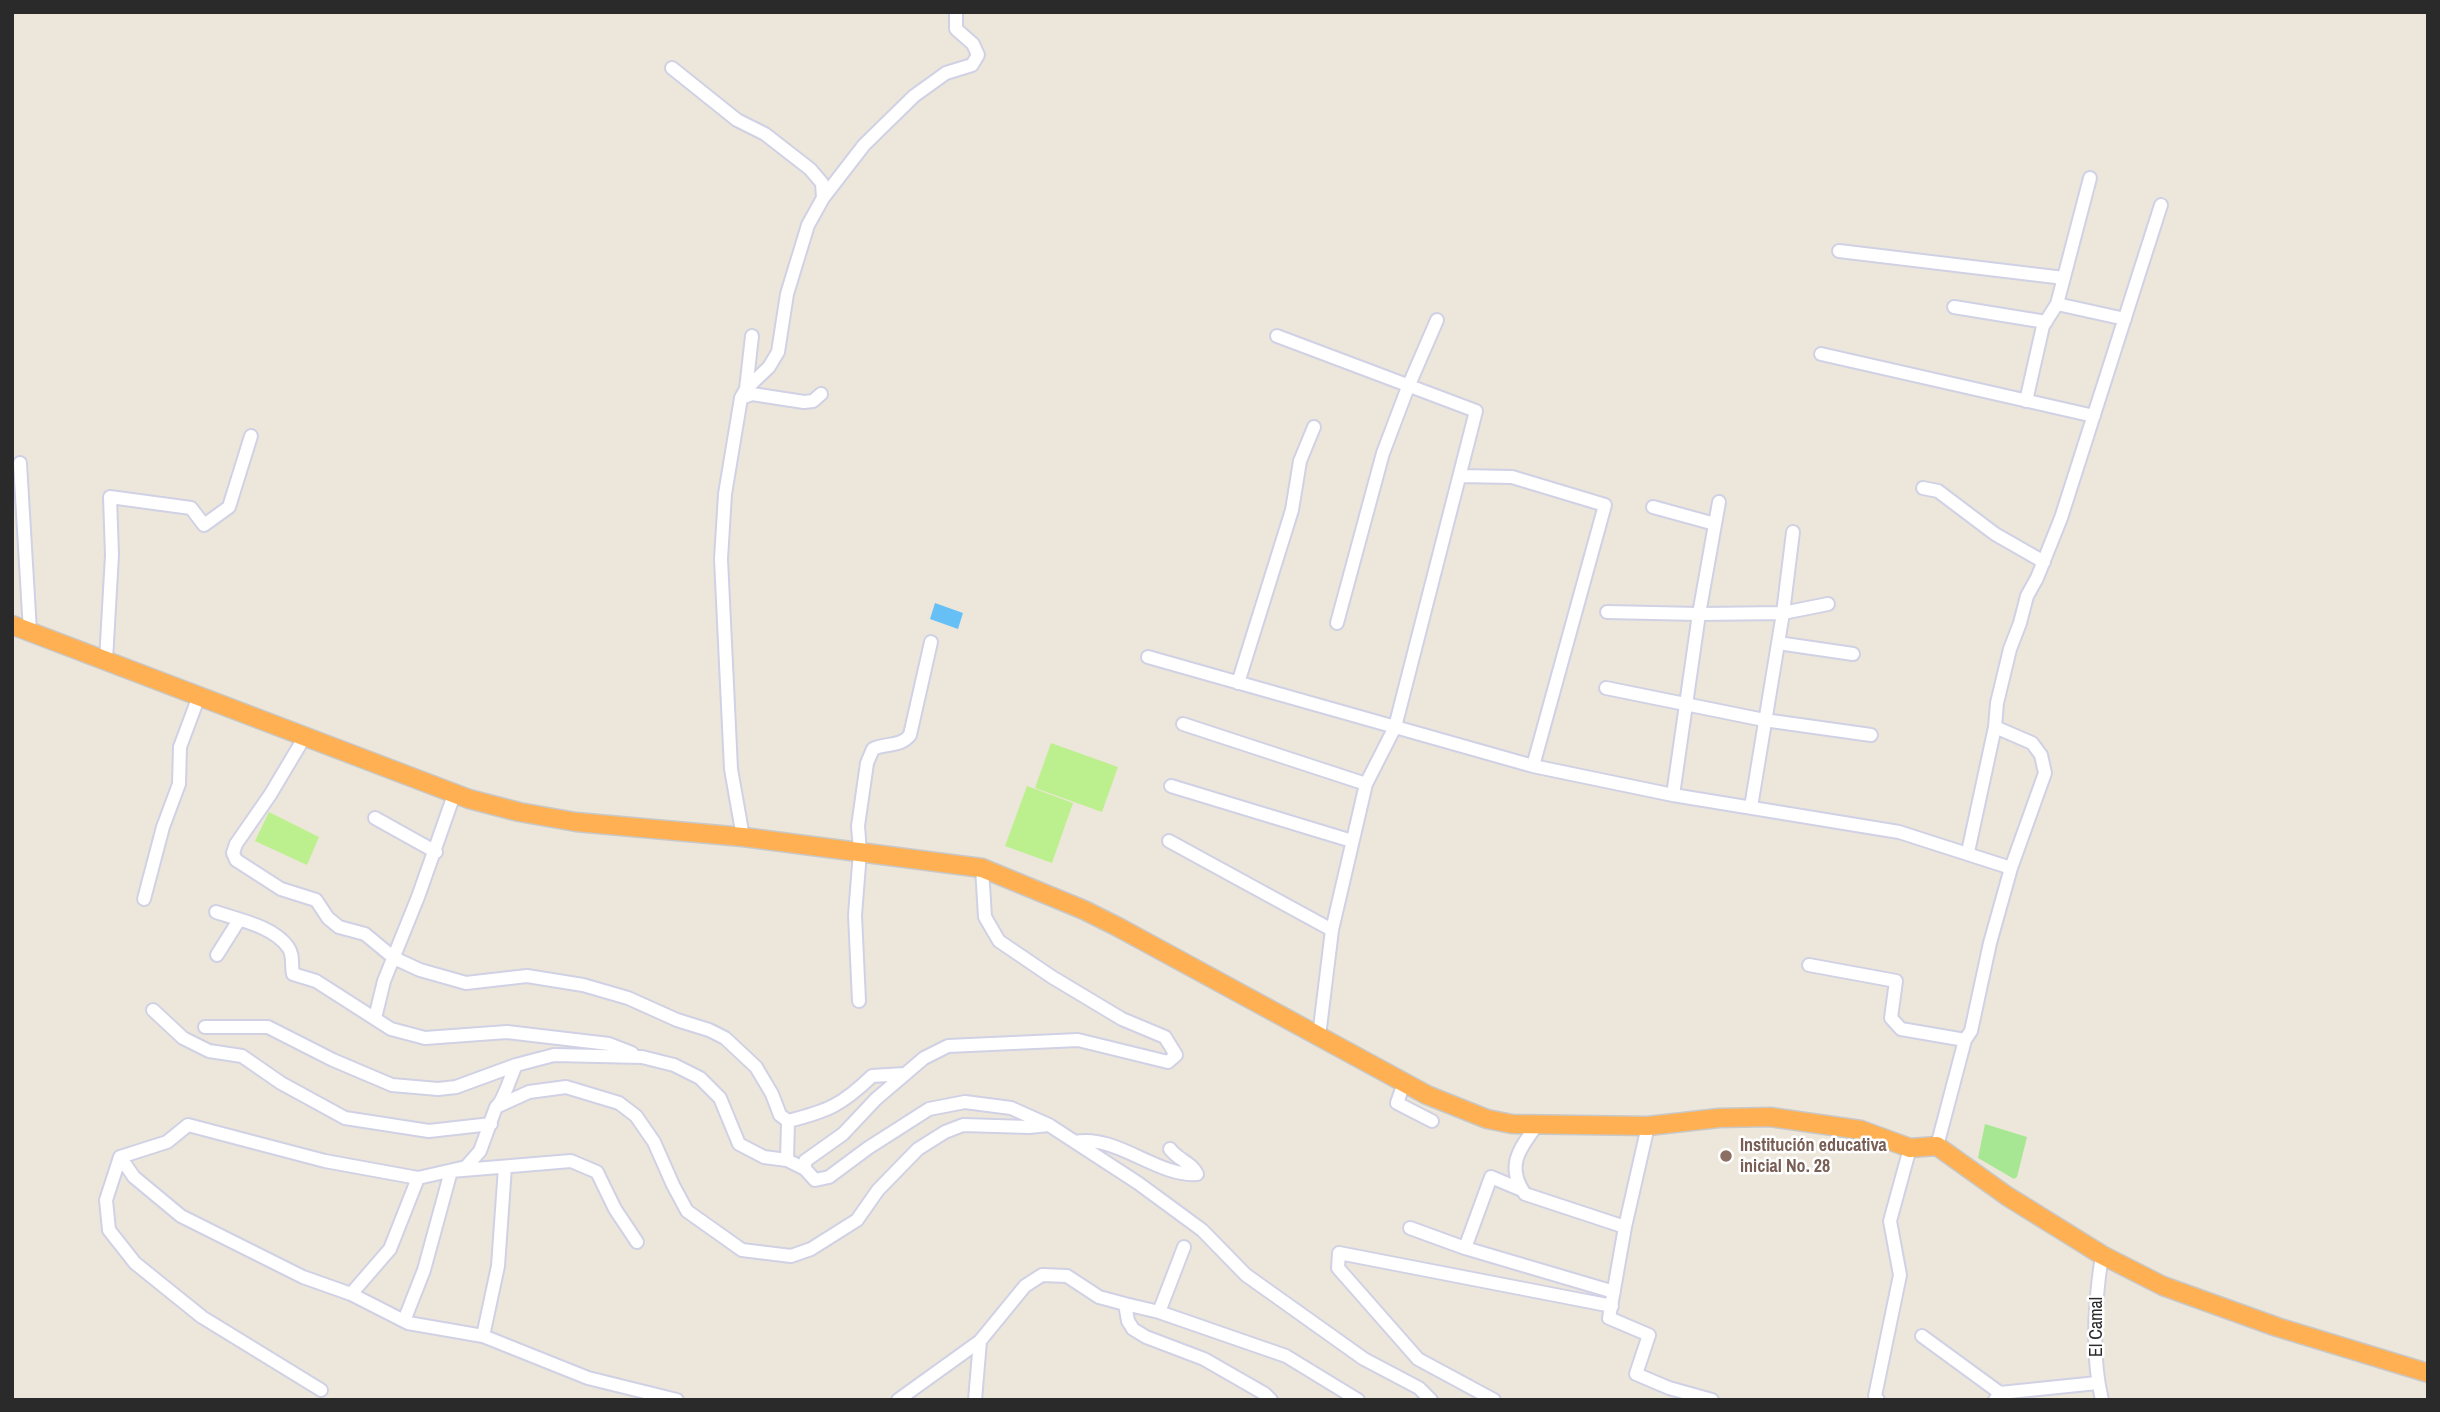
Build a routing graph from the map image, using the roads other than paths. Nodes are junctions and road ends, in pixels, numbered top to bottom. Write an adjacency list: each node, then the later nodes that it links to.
1 (956, 12): 4 (street)
2 (672, 68): 4 (street)
3 (2090, 178): 7 (street)
4 (822, 198): 17 (street)
5 (2161, 205): 10 (street)
6 (1839, 251): 7 (street)
7 (2064, 278): 8 (street)
8 (2057, 304): 10 (street); 12 (street)
9 (1954, 307): 12 (street)
10 (2125, 319): 20 (street)
11 (1437, 320): 16 (street)
12 (2046, 322): 19 (street)
13 (752, 336): 17 (street)
14 (1277, 336): 16 (street)
15 (1821, 354): 19 (street)
16 (1408, 387): 24 (street); 35 (street)
17 (743, 394): 18 (street); 60 (street)
18 (821, 394)
19 (2026, 401): 20 (street)
20 (2094, 416): 30 (street)
21 (1314, 427): 43 (street)
22 (251, 436): 42 (street)
23 (20, 463): 37 (street)
24 (1460, 476): 49 (street); 53 (street)
25 (1923, 488): 30 (street)
26 (1719, 502): 28 (street)
27 (1653, 507): 28 (street)
28 (1715, 524): 34 (street)
29 (1793, 532): 33 (street)
30 (2044, 562): 50 (street)
31 (1828, 604): 33 (street)
32 (1607, 612): 34 (street)
33 (1783, 613): 34 (street); 39 (street)
34 (1699, 614): 46 (street)
35 (1337, 623)
36 (12, 625): 37 (highway)
37 (30, 631): 42 (highway)
38 (931, 642): 64 (street)
39 (1778, 643): 40 (street); 47 (street)
40 (1853, 654)
41 (1148, 657): 43 (street)
42 (106, 660): 45 (highway)
43 (1238, 683): 49 (street)
44 (1606, 688): 46 (street)
45 (199, 695): 52 (highway); 68 (street)
46 (1687, 705): 47 (street); 57 (street)
47 (1764, 720): 51 (street); 58 (street)
48 (1183, 724): 54 (street)
49 (1395, 727): 53 (street); 54 (street)
50 (1995, 727): 65 (street); 67 (street)
51 (1871, 735)
52 (304, 738): 56 (highway); 73 (street)
53 (1533, 766): 57 (street)
54 (1366, 783): 62 (street)
55 (1171, 786): 62 (street)
56 (455, 792): 60 (highway); 63 (street)
57 (1673, 795): 58 (street)
58 (1751, 807): 65 (street)
59 (375, 818): 63 (street)
60 (743, 837): 64 (highway)
61 (1169, 841): 71 (street)
62 (1352, 841): 71 (street)
63 (436, 852): 73 (street)
64 (860, 852): 66 (highway); 75 (street)
65 (1968, 852): 67 (street)
66 (982, 868): 79 (highway); 83 (street)
67 (2011, 868): 80 (street)
68 (144, 899)
69 (216, 912): 70 (street)
70 (239, 920): 72 (street); 77 (street)
71 (1332, 930): 79 (street)
72 (217, 956)
73 (394, 958): 77 (street); 86 (street)
74 (1809, 965): 80 (street)
75 (859, 1001)
76 (153, 1010): 88 (street)
77 (375, 1018): 81 (street)
78 (205, 1027): 82 (street)
79 (1320, 1036): 84 (highway)
80 (1965, 1040): 93 (street)
81 (642, 1057): 82 (street); 97 (street)
82 (516, 1065): 85 (street)
83 (904, 1074): 86 (street); 99 (street)
84 (1404, 1083): 87 (street); 90 (highway)
85 (496, 1107): 88 (street); 89 (street)
86 (788, 1121): 97 (street)
87 (1432, 1121)
88 (491, 1124): 100 (street)
89 (1049, 1125): 92 (street); 99 (street)
90 (1536, 1125): 91 (highway); 102 (street)
91 (1648, 1126): 94 (highway); 103 (street)
92 (1075, 1142): 95 (street); 126 (street)
93 (1937, 1146): 94 (highway); 108 (highway)
94 (1910, 1147): 129 (street)
95 (1170, 1149)
96 (120, 1157): 101 (street); 109 (street); 119 (street)
97 (787, 1160): 99 (street)
98 (505, 1167): 100 (street); 105 (street); 114 (street)
99 (805, 1169)
100 (451, 1171): 101 (street); 113 (street)
101 (418, 1178): 109 (street)
102 (1522, 1190): 103 (street); 107 (street)
103 (1625, 1227): 110 (street)
104 (1410, 1228): 107 (street)
105 (637, 1242)
106 (1184, 1247): 112 (street)
107 (1465, 1248): 110 (street)
108 (2102, 1255): 117 (highway); 118 (street, El Camal)
109 (351, 1294): 113 (street)
110 (1613, 1299): 127 (street); 128 (street)
111 (1125, 1304): 112 (street); 116 (street); 124 (street)
112 (1159, 1312): 125 (street)
113 (404, 1321): 114 (street)
114 (483, 1336): 121 (street)
115 (1922, 1336): 120 (street)
116 (980, 1342): 122 (street); 123 (street)
117 (2428, 1373)
118 (2097, 1383): 120 (street); 130 (street, El Camal)
119 (321, 1390)
120 (1998, 1396)
121 (677, 1400)
122 (898, 1400)
123 (975, 1400)
124 (1271, 1400)
125 (1357, 1400)
126 (1431, 1400)
127 (1494, 1400)
128 (1711, 1400)
129 (1878, 1400)
130 (2102, 1400)

